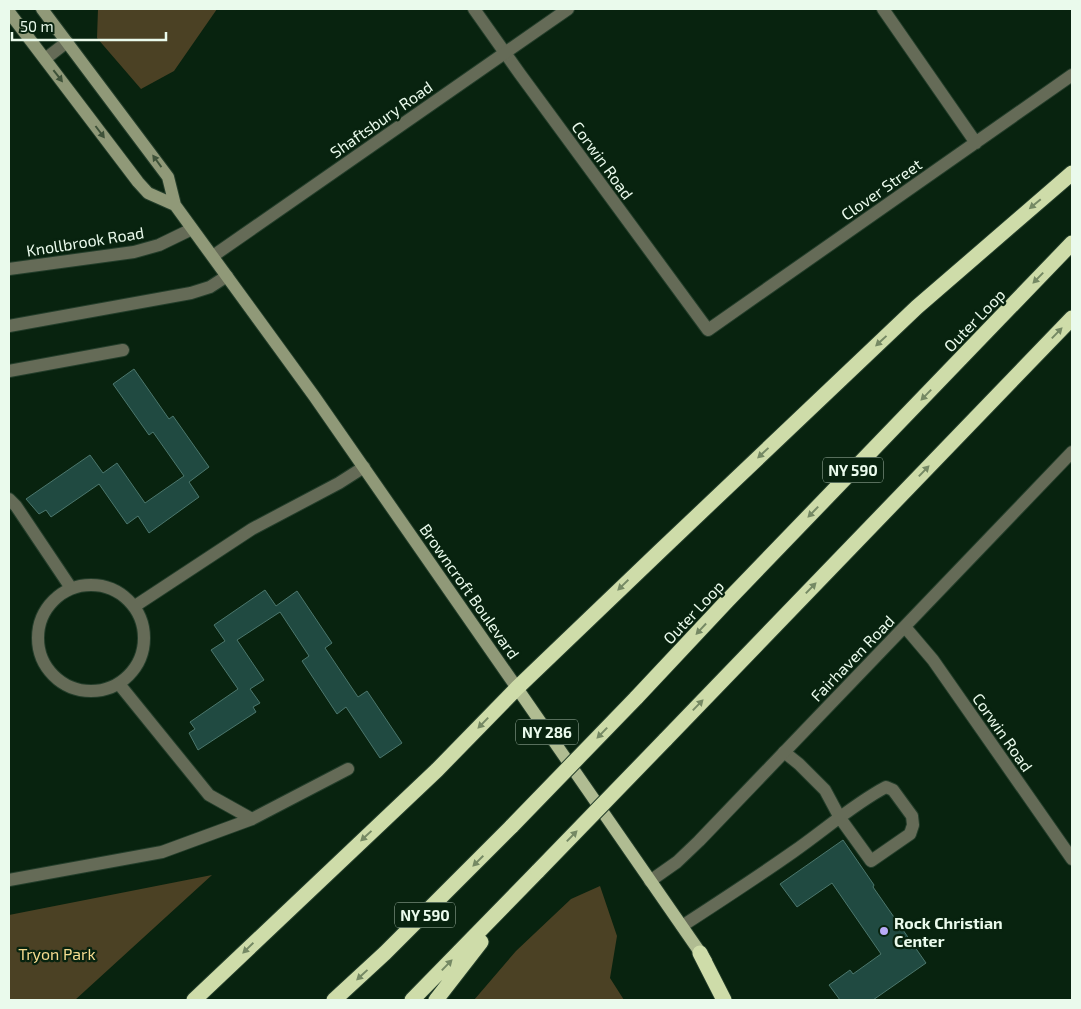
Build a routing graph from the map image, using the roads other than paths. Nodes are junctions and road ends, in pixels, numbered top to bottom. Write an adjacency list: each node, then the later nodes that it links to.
1 (42, 9): 6 (main road, Browncroft Boulevard / NY 286)
2 (474, 9): 7 (street, Corwin Road)
3 (568, 9): 7 (street, Shaftsbury Road)
4 (883, 9): 10 (street)
5 (9, 12): 8 (main road, Browncroft Boulevard / NY 286)
6 (67, 42): 8 (street); 12 (main road, Browncroft Boulevard / NY 286, one-way to 6)
7 (505, 54): 15 (street, Shaftsbury Road); 20 (street, Corwin Road)
8 (45, 60): 12 (main road, Browncroft Boulevard / NY 286, one-way to 12)
9 (1072, 75): 10 (street, Clover Street)
10 (976, 143): 20 (street, Clover Street)
11 (1072, 173): 30 (highway, one-way to 30)
12 (174, 205): 13 (main road, Browncroft Boulevard / NY 286)
13 (192, 229): 15 (main road, Browncroft Boulevard / NY 286); 16 (street, Knollbrook Road)
14 (1072, 243): 42 (highway, Outer Loop / NY 590, one-way to 42, bridge)
15 (213, 256): 17 (main road, Browncroft Boulevard / NY 286)
16 (9, 269)
17 (227, 276): 19 (street); 24 (main road, Browncroft Boulevard / NY 286)
18 (1072, 318): 36 (highway, NY 590, one-way to 18, bridge)
19 (9, 326)
20 (708, 330)
21 (123, 350): 22 (street)
22 (9, 370)
23 (1072, 452): 28 (street, Fairhaven Road)
24 (364, 467): 27 (street); 30 (main road, Browncroft Boulevard / NY 286)
25 (9, 499): 26 (street)
26 (71, 588): 27 (street); 29 (street)
27 (135, 606): 29 (street)
28 (904, 627): 31 (street, Fairhaven Road); 35 (street, Corwin Road)
29 (120, 684): 34 (street)
30 (517, 688): 38 (main road, Browncroft Boulevard / NY 286); 41 (highway, one-way to 41)
31 (784, 752): 33 (street); 38 (street, Fairhaven Road)
32 (348, 769): 34 (street)
33 (840, 818): 33 (street); 39 (street)
34 (252, 819): 37 (street)
35 (1072, 859)
36 (538, 871): 43 (highway, NY 590, one-way to 36); 44 (highway)
37 (9, 880)
38 (650, 880): 39 (main road, Browncroft Boulevard / NY 286)
39 (682, 926): 40 (main road, Browncroft Boulevard / NY 286)
40 (700, 953): 45 (highway); 46 (main road, Browncroft Boulevard / NY 286)
41 (194, 1000)
42 (334, 1000)
43 (412, 1000)
44 (436, 1000)
45 (724, 1000)
46 (733, 1000)

